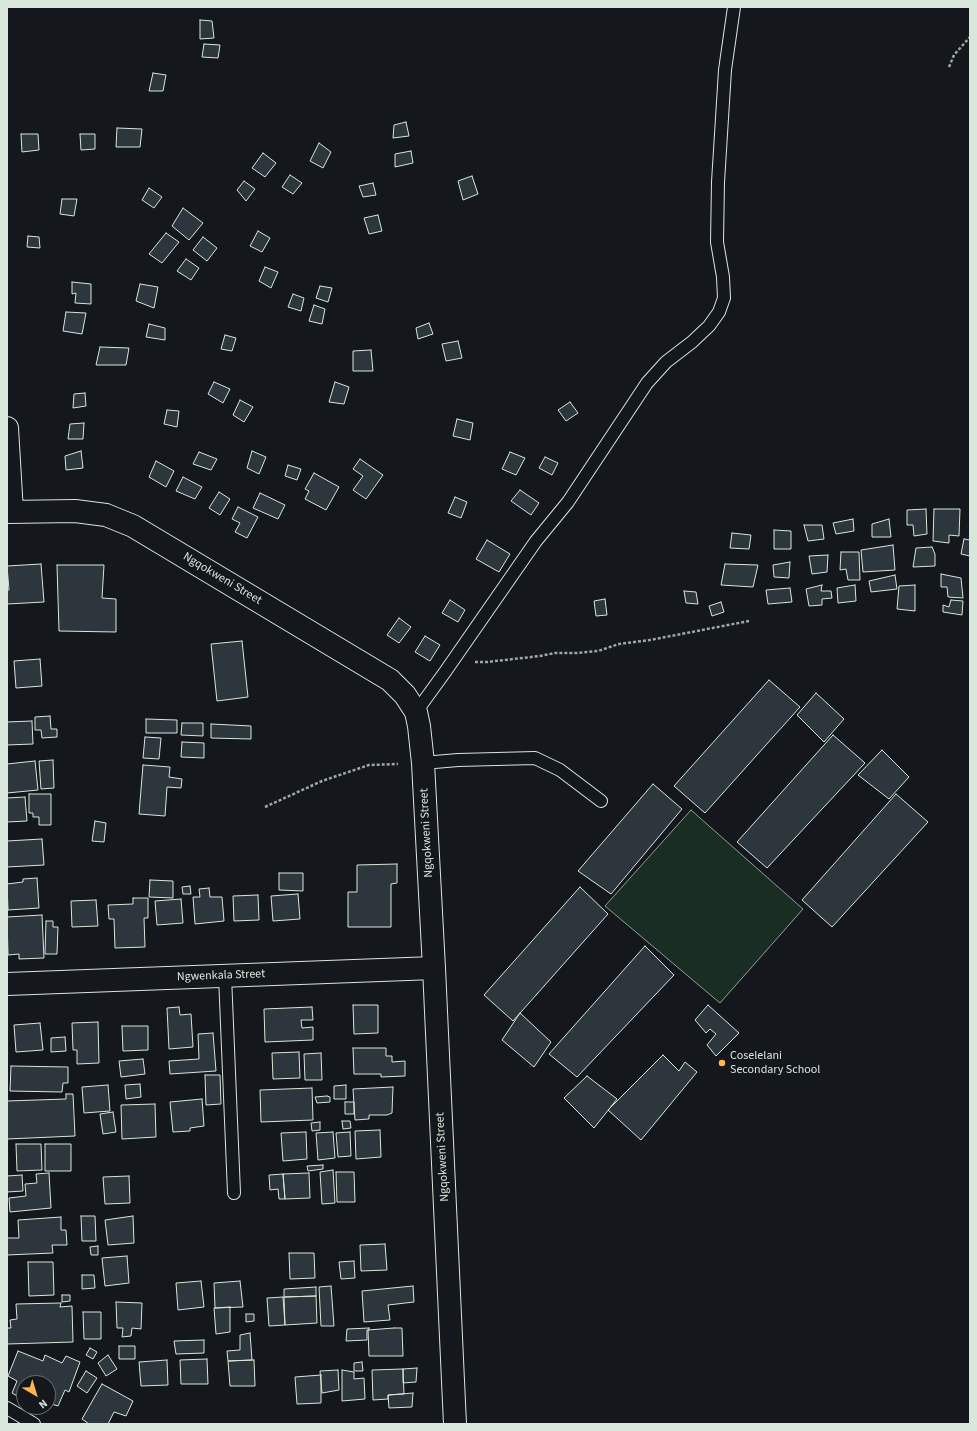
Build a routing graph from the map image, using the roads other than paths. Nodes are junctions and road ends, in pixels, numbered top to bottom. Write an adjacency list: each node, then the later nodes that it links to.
1 (734, 7): 4 (lane)
2 (7, 428): 3 (street)
3 (9, 512): 4 (street, Ngqokweni Street)
4 (416, 712): 5 (street, Ngqokweni Street)
5 (423, 763): 6 (lane); 7 (street, Ngqokweni Street)
6 (601, 801)
7 (434, 968): 8 (street, Ngwenkala Street); 13 (street, Ngqokweni Street)
8 (225, 976): 9 (street, Ngwenkala Street); 10 (lane)
9 (7, 984)
10 (234, 1193)
11 (7, 1408): 12 (lane)
12 (34, 1424)
13 (455, 1424)

